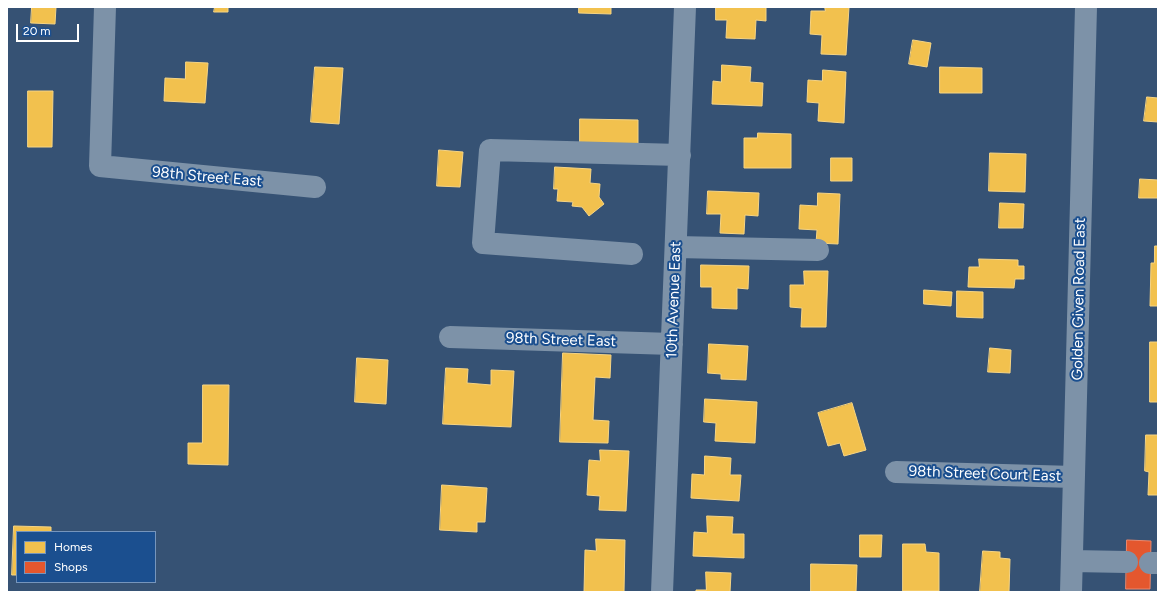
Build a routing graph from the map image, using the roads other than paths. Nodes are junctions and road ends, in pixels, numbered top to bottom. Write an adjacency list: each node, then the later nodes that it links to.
1 (105, 7): 5 (street, 98th Street East)
2 (685, 7): 4 (street, 10th Avenue East)
3 (1086, 7): 12 (street, Golden Given Road East)
4 (680, 155): 6 (street, 10th Avenue East); 8 (street)
5 (315, 187)
6 (676, 247): 7 (street); 10 (street, 10th Avenue East)
7 (818, 250)
8 (632, 254)
9 (450, 337): 10 (street, 98th Street East)
10 (672, 344): 15 (street, 10th Avenue East)
11 (896, 472): 12 (street, 98th Street Court East)
12 (1074, 477): 13 (street, Golden Given Road East)
13 (1072, 561): 14 (street); 16 (street, Golden Given Road East)
14 (1127, 562)
15 (662, 592)
16 (1071, 592)

